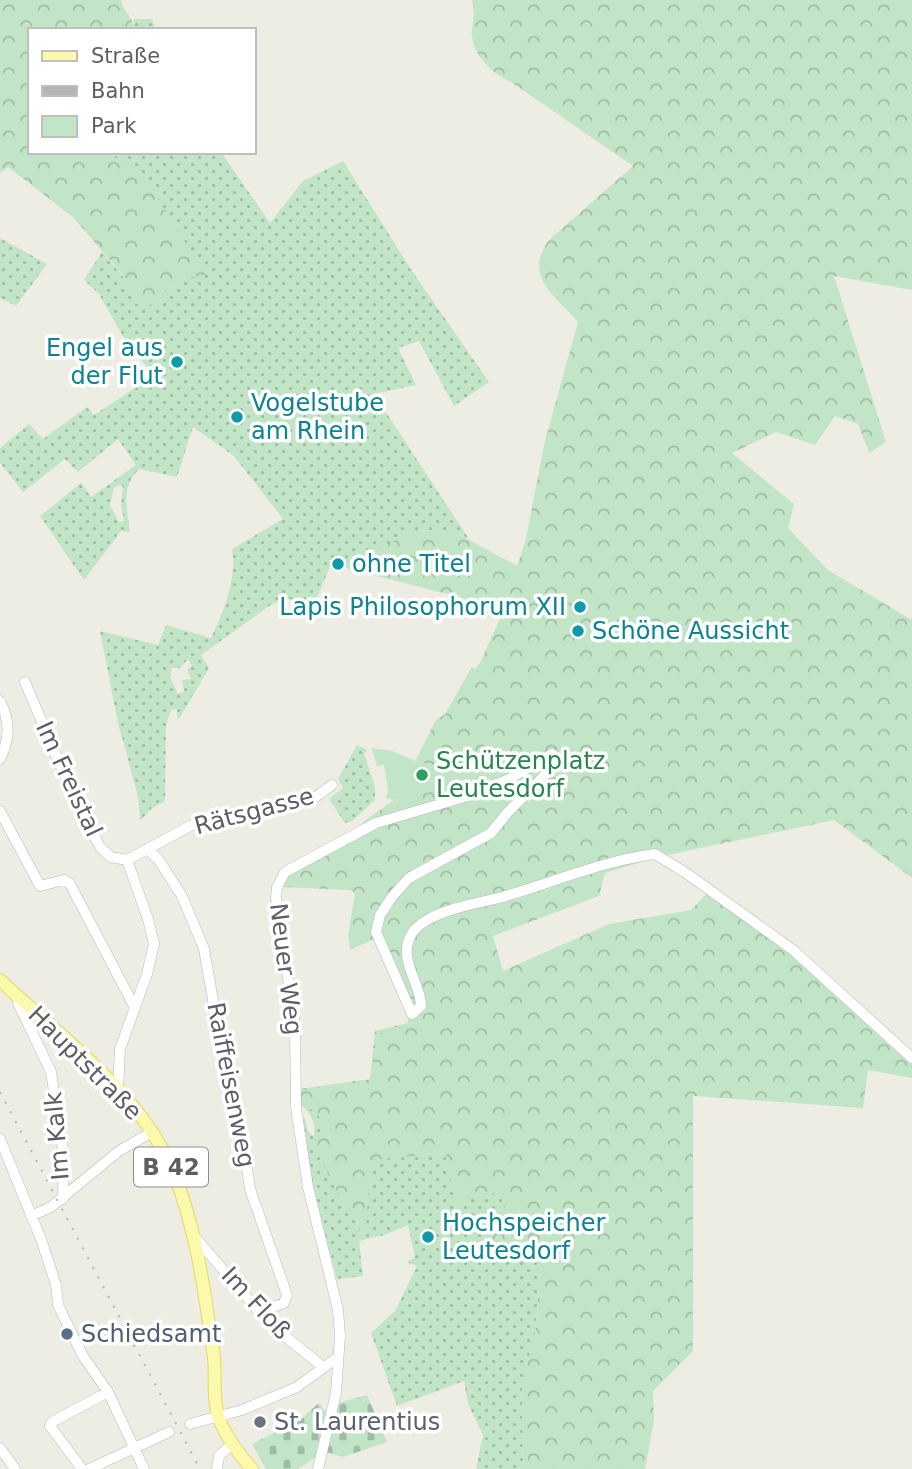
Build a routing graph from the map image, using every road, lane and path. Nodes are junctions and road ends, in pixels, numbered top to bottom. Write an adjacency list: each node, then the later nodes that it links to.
1 (25, 682): 7 (street, Im Freistal)
2 (0, 701): 3 (street)
3 (0, 759)
4 (332, 785): 6 (street, Rätsgasse)
5 (0, 811): 10 (street)
6 (147, 849): 7 (street, Rätsgasse); 18 (street, Raiffeisenweg)
7 (127, 860): 10 (street)
8 (0, 980): 9 (main road, Hauptstraße / B 42)
9 (18, 996): 12 (main road, Hauptstraße / B 42); 15 (street, Im Kalk)
10 (134, 1006): 12 (street)
11 (912, 1058): 19 (street, Neuer Weg)
12 (118, 1090): 13 (main road, Hauptstraße / B 42)
13 (152, 1132): 15 (street); 17 (main road, Hauptstraße / B 42)
14 (0, 1139): 16 (street)
15 (63, 1199): 16 (street)
16 (31, 1216): 21 (street)
17 (192, 1235): 18 (street, Im Floß); 22 (main road, Hauptstraße / B 42)
18 (258, 1312): 20 (street, Im Floß)
19 (338, 1357): 20 (street); 34 (street, Neuer Weg)
20 (323, 1367): 22 (street)
21 (108, 1392): 26 (street); 30 (street)
22 (218, 1416): 23 (street); 25 (main road, Hauptstraße / B 42)
23 (190, 1424)
24 (169, 1432): 26 (street)
25 (232, 1444): 28 (street); 33 (main road, Hauptstraße / B 42)
26 (135, 1447): 31 (street); 32 (street)
27 (0, 1448): 29 (street)
28 (217, 1464)
29 (15, 1469)
30 (82, 1469)
31 (89, 1469)
32 (144, 1469)
33 (252, 1469)
34 (318, 1469)

